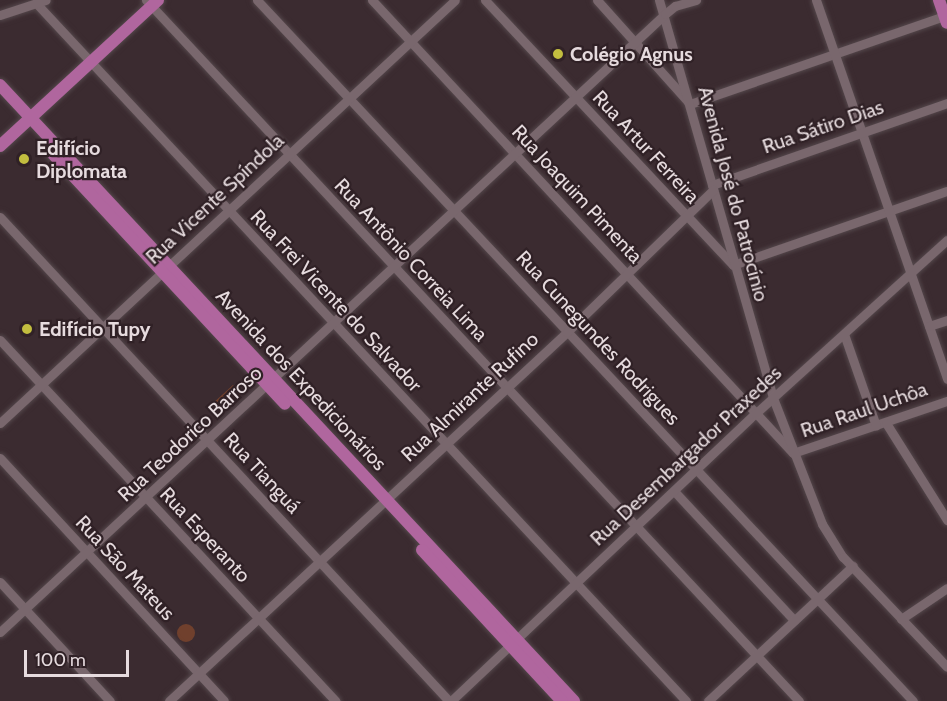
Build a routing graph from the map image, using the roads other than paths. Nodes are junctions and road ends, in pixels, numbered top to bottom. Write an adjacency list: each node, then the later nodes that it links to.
1 (46, 0): 12 (street)
2 (257, 0): 23 (street, Rua Cunegundes Rodrigues)
3 (372, 0): 16 (street, Rua Joaquim Pimenta)
4 (455, 0): 16 (street, Rua Vicente Spíndola)
5 (485, 0): 22 (street, Rua Artur Ferreira)
6 (597, 0): 17 (street)
7 (659, 0): 13 (street, Avenida José do Patrocínio)
8 (696, 0): 13 (street, Rua Teodorico Barroso)
9 (816, 0): 18 (street)
10 (939, 0): 15 (main road)
11 (152, 2): 19 (main road); 30 (street, Rua Antônio Correia Lima)
12 (36, 3): 14 (street); 19 (street, Rua Frei Vicente do Salvador)
13 (665, 14): 17 (street, Rua Teodorico Barroso); 25 (street, Avenida José do Patrocínio)
14 (0, 15)
15 (946, 18): 18 (street)
16 (410, 42): 23 (street, Rua Vicente Spíndola); 29 (street, Rua Joaquim Pimenta)
17 (635, 43): 22 (street, Rua Teodorico Barroso); 25 (street)
18 (836, 55): 25 (street); 27 (street)
19 (90, 62): 26 (main road); 33 (street, Rua Frei Vicente do Salvador)
20 (0, 85): 26 (main road, Avenida dos Expedicionários)
21 (0, 97): 26 (main road, Avenida dos Expedicionários)
22 (576, 98): 29 (street, Rua Teodorico Barroso); 37 (street, Rua Artur Ferreira)
23 (348, 100): 30 (street, Rua Vicente Spíndola); 34 (street, Rua Cunegundes Rodrigues)
24 (947, 103): 27 (street, Rua Sátiro Dias)
25 (690, 104): 31 (street, Avenida José do Patrocínio)
26 (27, 121): 28 (main road); 41 (main road, Avenida dos Expedicionários)
27 (862, 132): 31 (street, Rua Sátiro Dias); 35 (street)
28 (0, 146)
29 (515, 155): 34 (street, Rua Teodorico Barroso); 42 (street, Rua Joaquim Pimenta)
30 (287, 156): 33 (street, Rua Vicente Spíndola); 40 (street, Rua Antônio Correia Lima)
31 (712, 187): 37 (street, Rua Almirante Rufino); 39 (street, Avenida José do Patrocínio)
32 (947, 190): 35 (street)
33 (228, 211): 41 (street, Rua Vicente Spíndola); 45 (street, Rua Frei Vicente do Salvador)
34 (454, 211): 40 (street, Rua Teodorico Barroso); 48 (street, Rua Cunegundes Rodrigues)
35 (889, 211): 39 (street); 43 (street)
36 (0, 217): 47 (street, Rua Tianguá)
37 (687, 219): 39 (street, Rua Artur Ferreira); 42 (street, Rua Almirante Rufino)
38 (947, 240): 43 (street, Rua Desembargador Praxedes)
39 (732, 265): 55 (street, Avenida José do Patrocínio)
40 (395, 266): 45 (street, Rua Teodorico Barroso); 54 (street, Rua Antônio Correia Lima)
41 (166, 269): 47 (street, Rua Vicente Spíndola); 52 (main road, Avenida dos Expedicionários)
42 (627, 274): 48 (street, Rua Almirante Rufino); 57 (street, Rua Joaquim Pimenta)
43 (910, 274): 46 (street); 49 (street, Rua Desembargador Praxedes)
44 (947, 320): 46 (street)
45 (334, 323): 52 (street, Rua Teodorico Barroso); 62 (street, Rua Frei Vicente do Salvador)
46 (930, 326): 51 (street)
47 (103, 328): 53 (street, Rua Vicente Spíndola); 61 (street, Rua Tianguá)
48 (567, 332): 54 (street, Rua Almirante Rufino); 65 (street, Rua Cunegundes Rodrigues)
49 (844, 334): 55 (street, Rua Desembargador Praxedes); 60 (street)
50 (0, 340): 53 (street, Rua Esperanto)
51 (947, 379)
52 (271, 383): 61 (street, Rua Teodorico Barroso); 68 (main road, Avenida dos Expedicionários)
53 (42, 385): 58 (street, Rua Vicente Spíndola); 67 (street, Rua Esperanto)
54 (506, 387): 62 (street, Rua Almirante Rufino); 70 (street, Rua Antônio Correia Lima)
55 (773, 398): 57 (street, Rua Desembargador Praxedes); 63 (street, Avenida José do Patrocínio)
56 (947, 401): 59 (street, Rua Raul Uchôa)
57 (755, 414): 63 (street, Rua Joaquim Pimenta); 65 (street, Rua Desembargador Praxedes)
58 (0, 423)
59 (886, 423): 60 (street, Rua Raul Uchôa); 69 (street)
60 (876, 426): 63 (street, Rua Raul Uchôa)
61 (207, 442): 67 (street, Rua Teodorico Barroso); 72 (street, Rua Tianguá)
62 (444, 445): 68 (street, Rua Almirante Rufino); 75 (street, Rua Frei Vicente do Salvador)
63 (793, 453): 73 (street, Avenida José do Patrocínio)
64 (0, 458): 71 (street, Rua São Mateus)
65 (696, 471): 66 (street, Rua Desembargador Praxedes); 77 (street, Rua Cunegundes Rodrigues)
66 (675, 492): 70 (street, Rua Desembargador Praxedes); 81 (street)
67 (146, 499): 71 (street, Rua Teodorico Barroso); 79 (street, Rua Esperanto)
68 (383, 502): 72 (street, Rua Almirante Rufino); 83 (main road, Avenida dos Expedicionários)
69 (947, 520)
70 (636, 528): 75 (street, Rua Desembargador Praxedes); 84 (street, Rua Antônio Correia Lima)
71 (87, 554): 78 (street, Rua Teodorico Barroso); 86 (street, Rua São Mateus)
72 (319, 560): 79 (street, Rua Almirante Rufino); 91 (street, Rua Tianguá)
73 (853, 566): 77 (street); 80 (street, Avenida José do Patrocínio)
74 (0, 582): 78 (street)
75 (576, 583): 83 (street, Rua Desembargador Praxedes); 94 (street, Rua Frei Vicente do Salvador)
76 (947, 588): 80 (street)
77 (818, 599): 81 (street); 97 (street, Rua Cunegundes Rodrigues)
78 (26, 610): 82 (street, Rua Teodorico Barroso); 87 (street)
79 (258, 618): 86 (street, Rua Almirante Rufino); 90 (street, Rua Esperanto)
80 (901, 619): 85 (street, Avenida José do Patrocínio)
81 (794, 620): 84 (street)
82 (0, 632)
83 (513, 643): 91 (street, Rua Desembargador Praxedes); 92 (main road, Avenida dos Expedicionários); 93 (main road, Avenida dos Expedicionários)
84 (756, 655): 95 (street); 96 (street, Rua Antônio Correia Lima)
85 (947, 667)
86 (198, 674): 88 (street, Rua Almirante Rufino); 89 (street, Rua São Mateus)
87 (110, 701)
88 (169, 701)
89 (224, 701)
90 (336, 701)
91 (450, 701)
92 (562, 701)
93 (574, 701)
94 (686, 701)
95 (708, 701)
96 (799, 701)
97 (913, 701)

